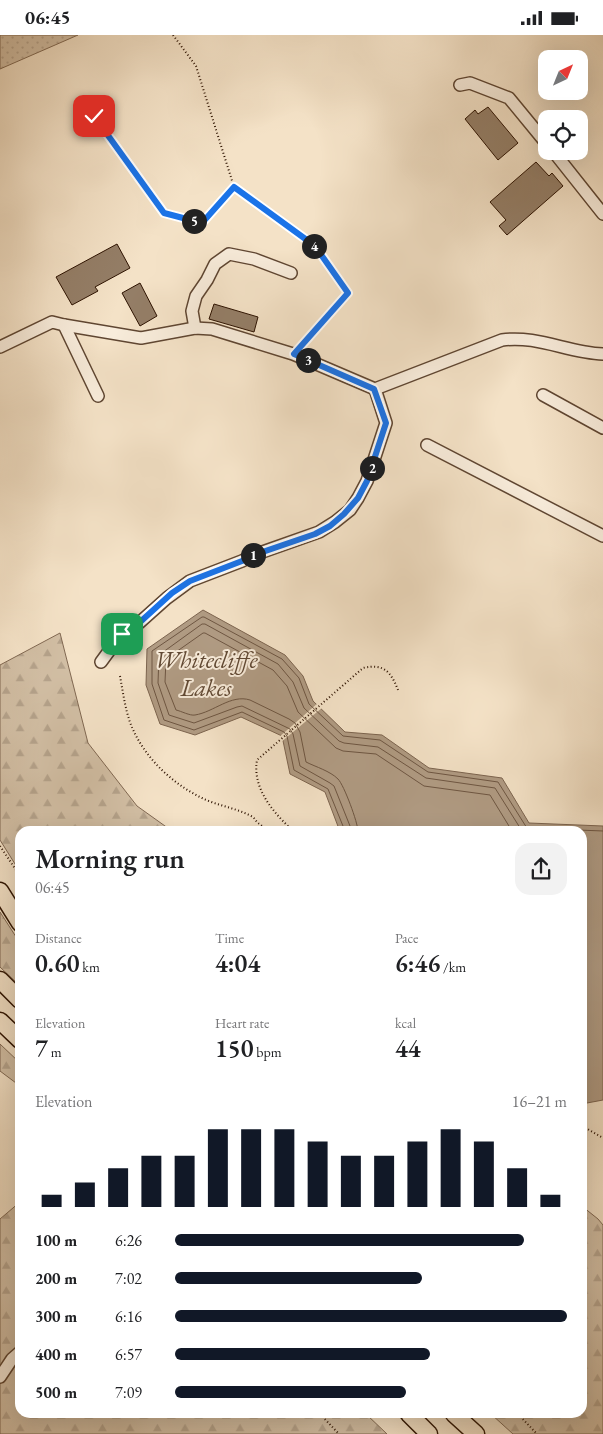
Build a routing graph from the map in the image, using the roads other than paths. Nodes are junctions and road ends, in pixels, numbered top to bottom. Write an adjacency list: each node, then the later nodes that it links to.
1 (460, 85): 2 (street)
2 (538, 133)
3 (560, 160): 4 (street)
4 (603, 214)
5 (291, 273): 7 (street)
6 (64, 325): 7 (street); 8 (street); 12 (street)
7 (194, 328): 10 (street)
8 (0, 347)
9 (603, 353): 10 (street)
10 (374, 389): 16 (street)
11 (543, 395): 13 (street)
12 (98, 396)
13 (603, 428)
14 (427, 445): 15 (street)
15 (603, 536)
16 (100, 662)
17 (0, 891): 18 (highway)
18 (15, 915)
19 (0, 980): 20 (highway)
20 (15, 995)
21 (0, 1021): 22 (highway)
22 (15, 1034)
23 (15, 1356): 24 (street)
24 (0, 1376)
25 (413, 1418): 27 (highway)
26 (458, 1418): 28 (highway)
27 (429, 1434)
28 (476, 1434)

